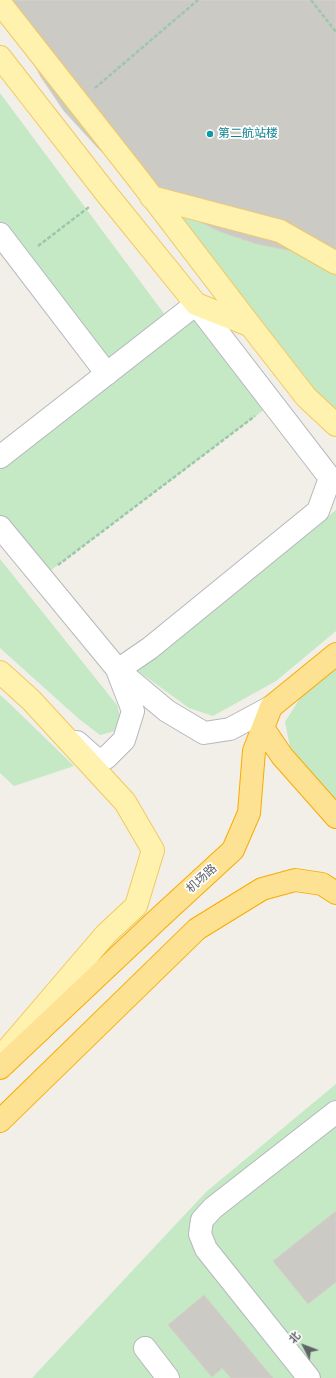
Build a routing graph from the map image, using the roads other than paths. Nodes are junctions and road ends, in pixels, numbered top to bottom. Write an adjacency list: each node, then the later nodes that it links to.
1 (0, 3): 3 (main road)
2 (0, 57): 6 (main road)
3 (151, 197): 5 (main road); 7 (main road)
4 (0, 234): 8 (lane)
5 (336, 263)
6 (196, 304): 7 (main road); 8 (lane); 13 (lane)
7 (250, 325): 9 (main road)
8 (107, 374): 10 (lane)
9 (336, 425)
10 (0, 457)
11 (0, 527): 13 (lane)
12 (336, 654): 16 (highway, 机场路)
13 (118, 670): 15 (lane); 16 (lane)
14 (0, 672): 15 (main road)
15 (31, 700): 20 (main road)
16 (271, 708): 17 (highway, 机场路)
17 (263, 728): 18 (highway); 21 (highway, 机场路)
18 (336, 817)
19 (336, 893): 23 (highway)
20 (0, 1058)
21 (0, 1068)
22 (336, 1112): 26 (lane)
23 (0, 1121)
24 (145, 1348): 25 (lane)
25 (168, 1378)
26 (309, 1378)

